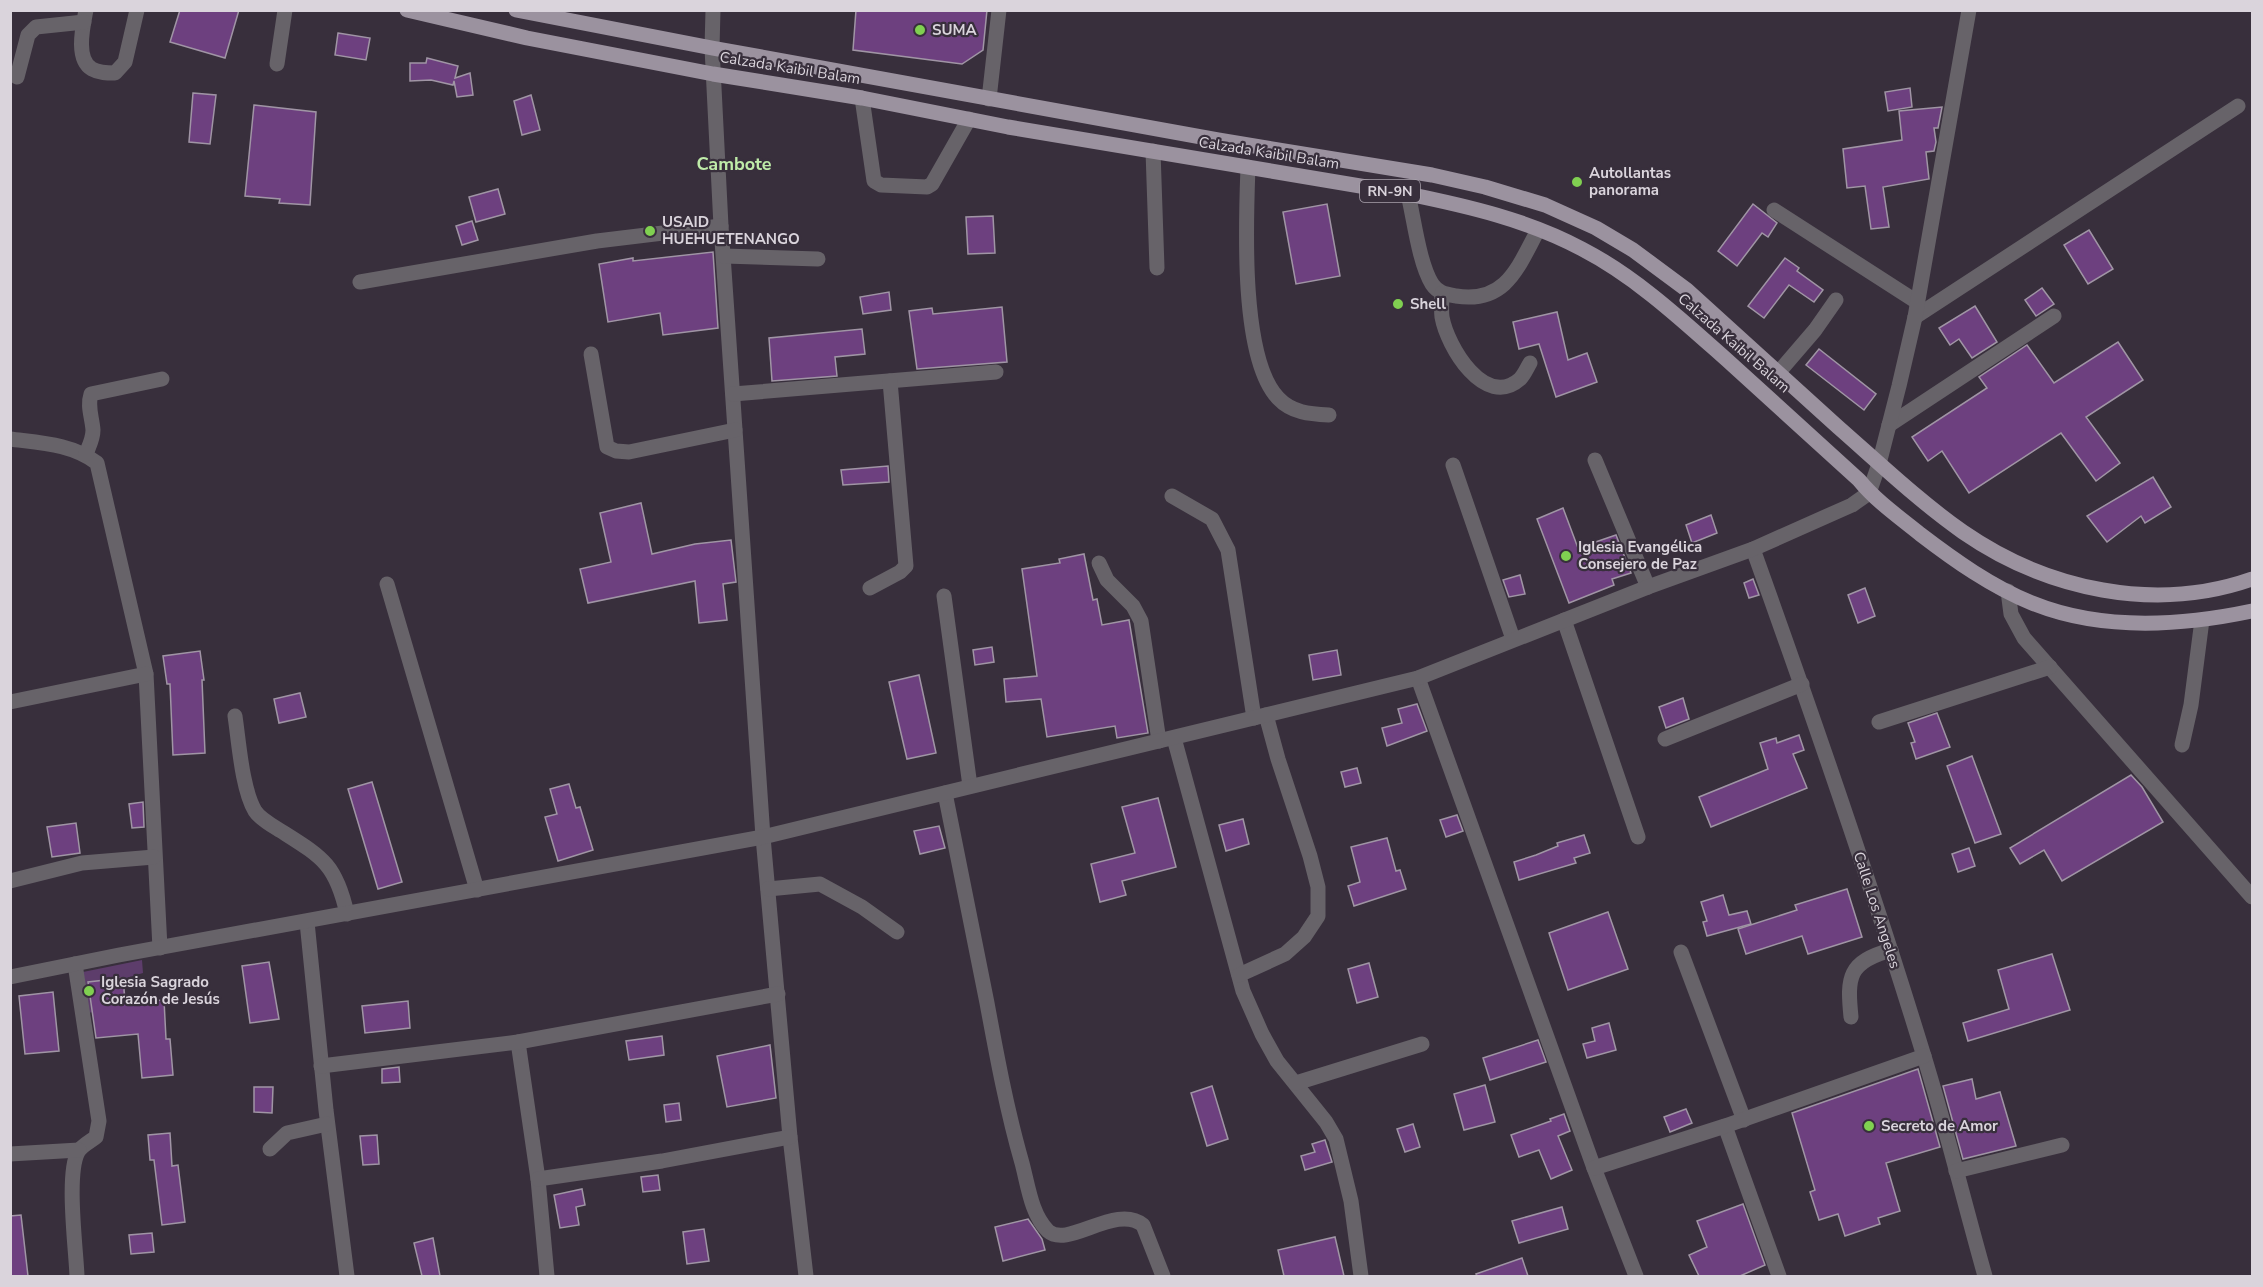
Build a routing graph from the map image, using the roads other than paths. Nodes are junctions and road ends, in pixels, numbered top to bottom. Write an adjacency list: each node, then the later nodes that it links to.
1 (137, 10): 8 (street)
2 (285, 10): 10 (street)
3 (407, 10): 11 (main road, Calzada Kaibil Balam / RN-9N)
4 (516, 10): 9 (main road, Calzada Kaibil Balam / RN-9N)
5 (714, 10): 9 (street)
6 (999, 10): 14 (street)
7 (1969, 10): 29 (street)
8 (85, 16): 12 (street)
9 (712, 48): 11 (street); 14 (main road, Calzada Kaibil Balam / RN-9N)
10 (277, 64)
11 (713, 74): 13 (main road, Calzada Kaibil Balam / RN-9N); 21 (street)
12 (16, 77)
13 (862, 98): 16 (main road, Calzada Kaibil Balam / RN-9N); 16 (street)
14 (989, 99): 34 (main road, Calzada Kaibil Balam / RN-9N)
15 (2238, 106): 29 (street)
16 (969, 119): 17 (main road, Calzada Kaibil Balam / RN-9N)
17 (1152, 152): 18 (main road, Calzada Kaibil Balam / RN-9N); 25 (street)
18 (1248, 167): 19 (main road, Calzada Kaibil Balam / RN-9N); 38 (street)
19 (1408, 194): 22 (main road, Calzada Kaibil Balam / RN-9N); 27 (street)
20 (1774, 210): 29 (street)
21 (722, 225): 23 (street); 26 (street)
22 (1538, 230): 27 (street); 46 (main road, Calzada Kaibil Balam / RN-9N)
23 (724, 256): 24 (street); 37 (street)
24 (818, 259)
25 (1157, 268)
26 (360, 282)
27 (1442, 293): 32 (street)
28 (1836, 300): 34 (street)
29 (1916, 309): 39 (street)
30 (2054, 316): 39 (street)
31 (591, 354): 40 (street)
32 (1530, 363)
33 (996, 372): 36 (street)
34 (1778, 373): 44 (main road, Calzada Kaibil Balam / RN-9N)
35 (162, 379): 42 (street)
36 (890, 381): 37 (street); 53 (street)
37 (733, 394): 40 (street)
38 (1329, 415)
39 (1889, 425): 44 (street)
40 (735, 430): 74 (street)
41 (10, 439): 42 (street)
42 (86, 454): 61 (street)
43 (1595, 460): 52 (street)
44 (1879, 464): 46 (street); 50 (main road, Calzada Kaibil Balam / RN-9N)
45 (1454, 465): 59 (street)
46 (1869, 493): 48 (street); 54 (main road, Calzada Kaibil Balam / RN-9N)
47 (1172, 496): 66 (street)
48 (1754, 549): 52 (street); 63 (street, Calle Los Angeles)
49 (1099, 562): 70 (street)
50 (2253, 579)
51 (387, 584): 79 (street)
52 (1648, 587): 57 (street)
53 (870, 588)
54 (2008, 591): 58 (main road, Calzada Kaibil Balam / RN-9N); 60 (street)
55 (944, 596): 72 (street)
56 (2253, 612): 58 (main road, Calzada Kaibil Balam / RN-9N)
57 (1563, 620): 59 (street); 75 (street)
58 (2202, 620): 71 (street)
59 (1513, 639): 62 (street)
60 (2050, 667): 67 (street); 80 (street)
61 (146, 674): 64 (street); 76 (street)
62 (1418, 678): 66 (street); 105 (street)
63 (1802, 684): 69 (street); 85 (street, Calle Los Angeles)
64 (10, 702)
65 (236, 717): 81 (street)
66 (1260, 717): 68 (street); 88 (street)
67 (1879, 722)
68 (1174, 738): 70 (street); 88 (street)
69 (1665, 739)
70 (1159, 741): 72 (street)
71 (2182, 745)
72 (970, 786): 73 (street)
73 (945, 793): 74 (street); 112 (street)
74 (763, 837): 78 (street); 79 (street)
75 (1638, 837)
76 (154, 857): 77 (street); 84 (street)
77 (10, 881)
78 (768, 889): 83 (street); 90 (street)
79 (477, 890): 81 (street)
80 (2253, 897)
81 (347, 914): 82 (street)
82 (307, 922): 84 (street); 95 (street)
83 (897, 932)
84 (160, 948): 87 (street)
85 (1891, 950): 91 (street); 94 (street, Calle Los Angeles)
86 (1681, 952): 97 (street)
87 (75, 964): 89 (street); 103 (street)
88 (1239, 975): 96 (street)
89 (10, 977)
90 (778, 994): 92 (street); 100 (street)
91 (1851, 1017)
92 (518, 1042): 95 (street); 107 (street)
93 (1422, 1044): 96 (street)
94 (1924, 1056): 97 (street); 106 (street, Calle Los Angeles)
95 (321, 1066): 98 (street)
96 (1296, 1083): 113 (street)
97 (1743, 1120): 99 (street)
98 (327, 1124): 102 (street); 109 (street)
99 (1725, 1126): 105 (street); 115 (street)
100 (790, 1137): 107 (street); 111 (street)
101 (2062, 1145): 106 (street)
102 (270, 1149)
103 (79, 1150): 104 (street); 108 (street)
104 (10, 1154)
105 (1594, 1168): 114 (street)
106 (1956, 1171): 116 (street, Calle Los Angeles)
107 (538, 1179): 110 (street)
108 (77, 1276)
109 (347, 1276)
110 (547, 1276)
111 (806, 1276)
112 (1163, 1276)
113 (1361, 1276)
114 (1636, 1276)
115 (1779, 1276)
116 (1985, 1276)

